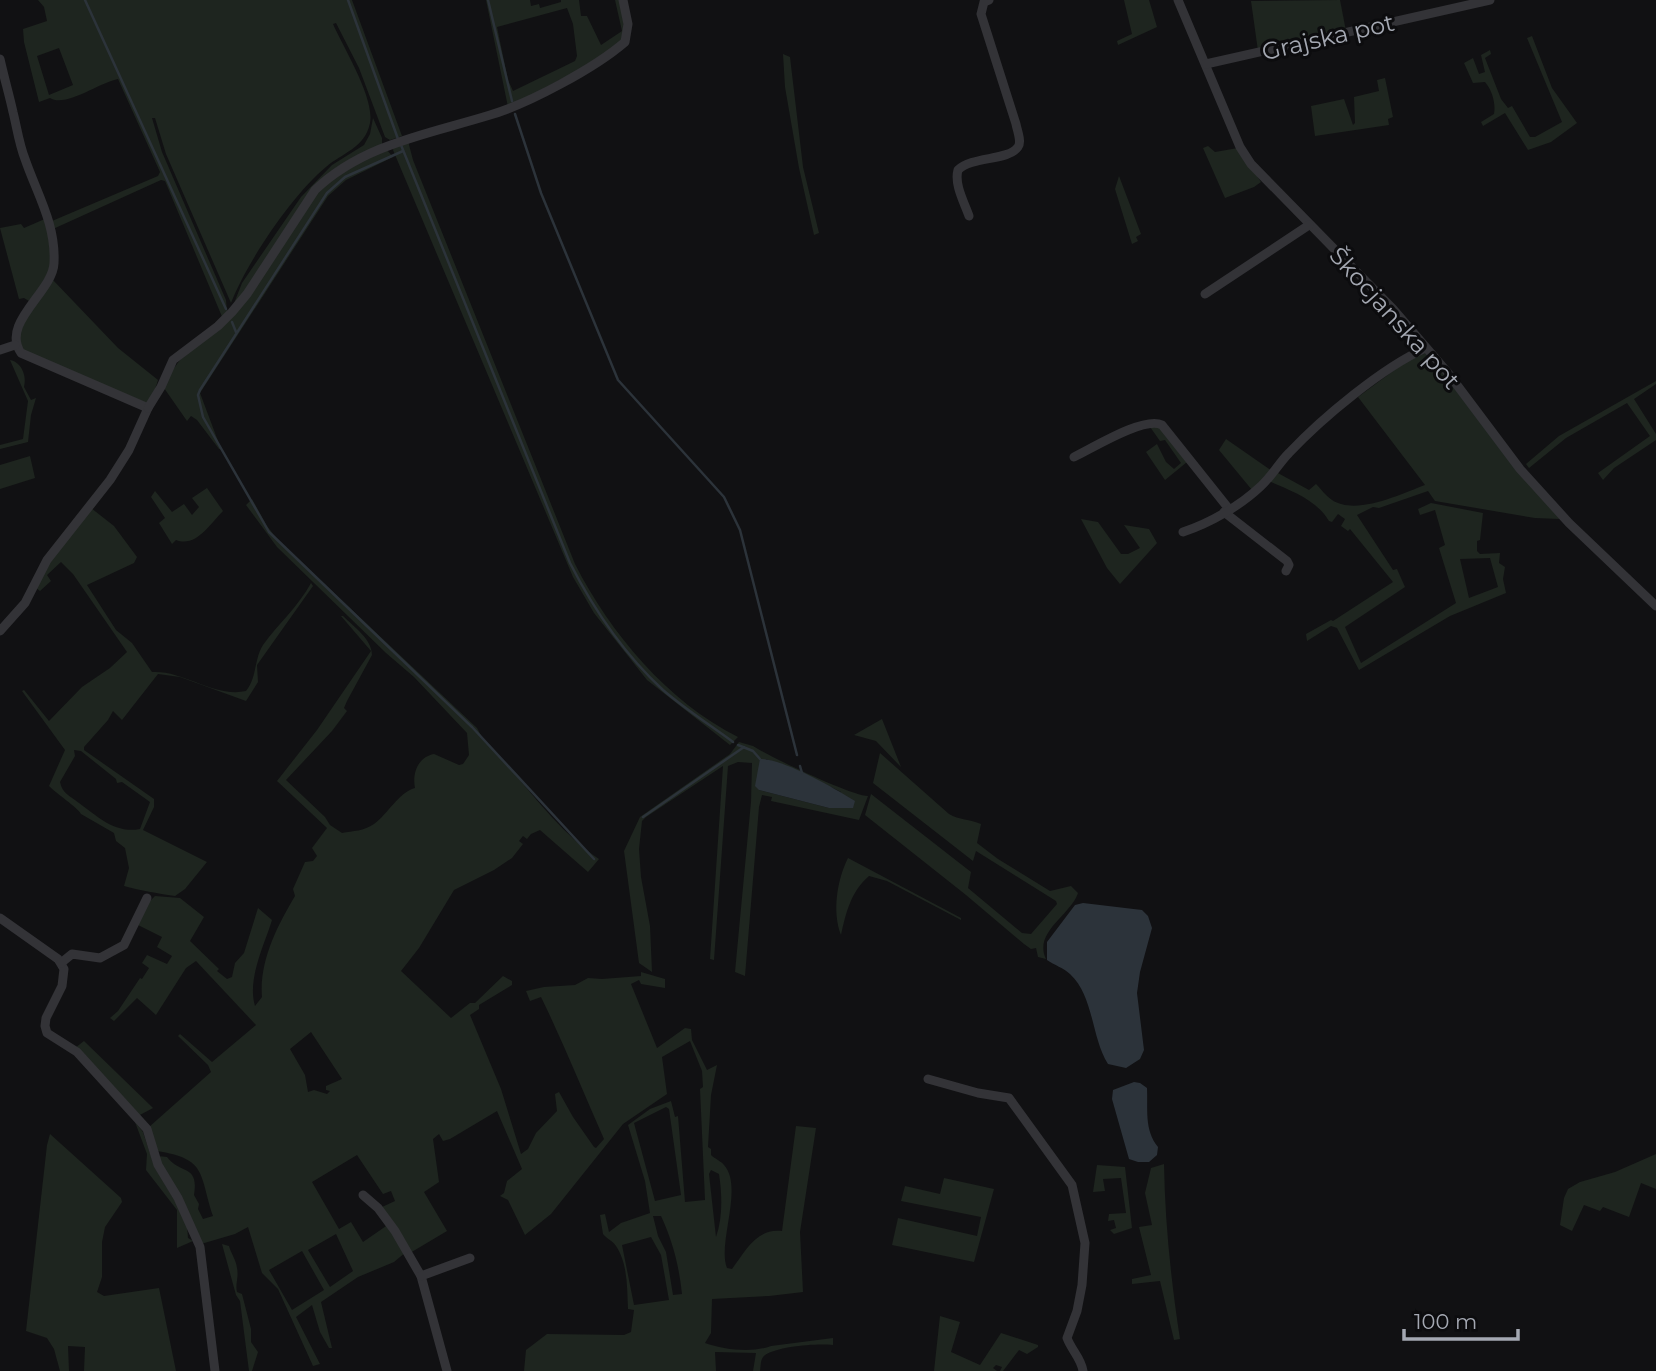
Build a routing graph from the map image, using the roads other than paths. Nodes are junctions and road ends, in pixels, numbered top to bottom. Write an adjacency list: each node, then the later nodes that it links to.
1 (623, 0): 13 (street)
2 (989, 0): 7 (street)
3 (1178, 0): 6 (street, Škocjanska pot)
4 (1490, 0): 6 (street, Grajska pot)
5 (0, 59): 10 (street)
6 (1206, 64): 8 (street, Škocjanska pot)
7 (969, 216)
8 (1309, 225): 9 (street); 11 (street, Škocjanska pot)
9 (1205, 294)
10 (15, 345): 12 (street); 13 (street)
11 (1426, 348): 15 (street); 18 (street, Škocjanska pot)
12 (0, 350)
13 (148, 408): 19 (street)
14 (1074, 457): 15 (street)
15 (1226, 511): 16 (street); 17 (street)
16 (1183, 532)
17 (1286, 571)
18 (1656, 607)
19 (0, 631)
20 (147, 898): 22 (street)
21 (0, 918): 22 (street)
22 (61, 963): 27 (street)
23 (928, 1079): 29 (street)
24 (363, 1195): 26 (street)
25 (470, 1258): 26 (street)
26 (421, 1276): 28 (street)
27 (215, 1371)
28 (447, 1371)
29 (1083, 1371)

